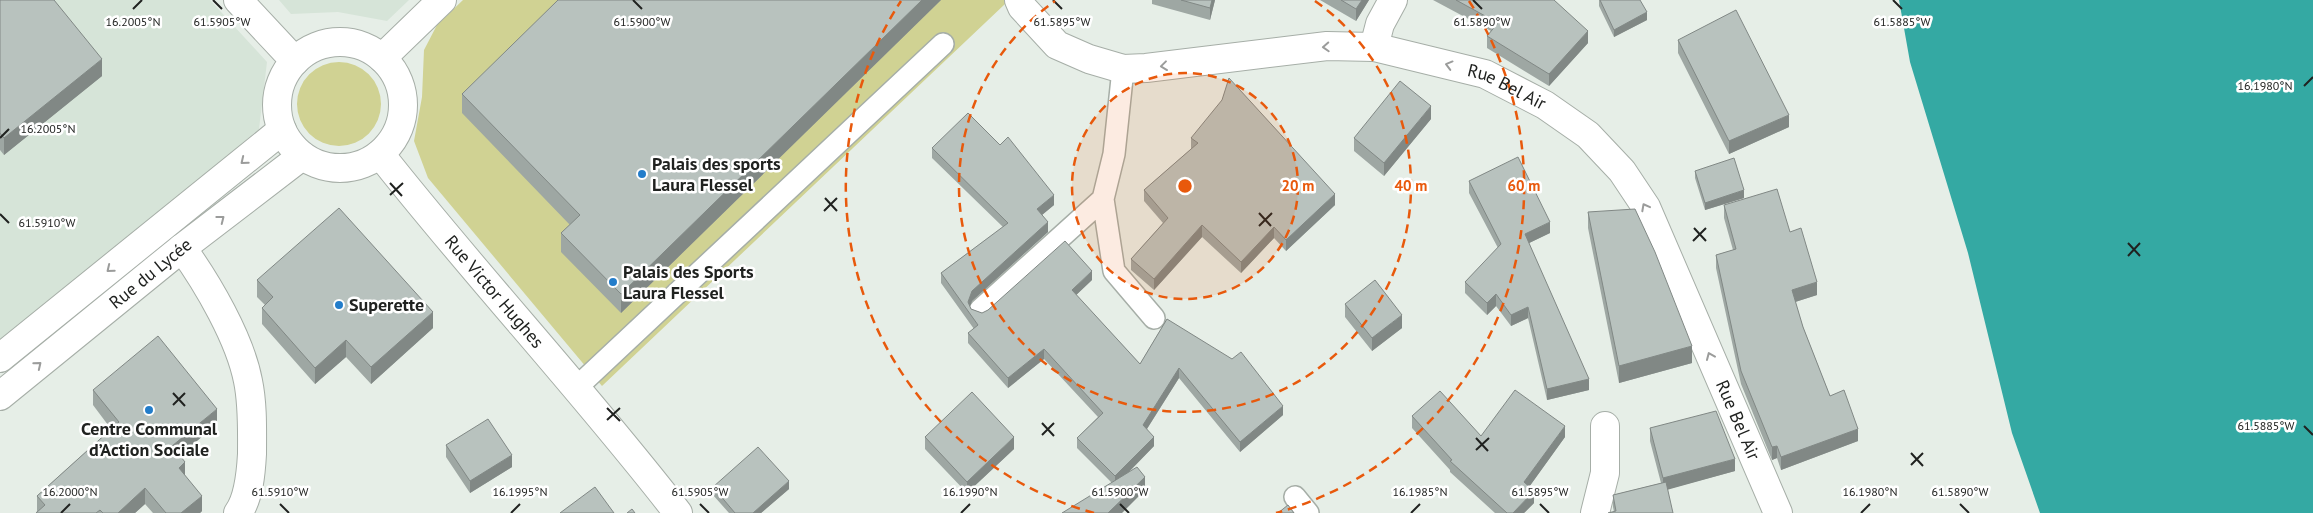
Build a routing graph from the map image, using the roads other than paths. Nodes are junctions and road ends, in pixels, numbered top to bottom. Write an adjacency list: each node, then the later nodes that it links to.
1 (238, 0): 8 (street)
2 (442, 0): 7 (street)
3 (1019, 0): 9 (street, Rue Bel Air)
4 (1393, 0): 6 (street)
5 (943, 44): 18 (lane)
6 (1374, 47): 9 (street, Rue Bel Air, one-way to 9); 24 (street, Rue Bel Air, one-way to 6)
7 (382, 58): 8 (street); 11 (street)
8 (295, 61): 10 (street)
9 (1123, 69): 13 (lane)
10 (282, 130): 12 (street); 17 (street, Rue du Lycée, one-way to 17)
11 (380, 154): 12 (street); 18 (street, Rue Victor Hughes)
12 (302, 156): 14 (street, Rue du Lycée, one-way to 12)
13 (1103, 199): 15 (lane); 16 (lane)
14 (182, 248): 19 (street, Rue du Lycée, one-way to 14); 21 (street)
15 (980, 310)
16 (1154, 318)
17 (0, 358)
18 (576, 388): 22 (street, Rue Victor Hughes)
19 (0, 396)
20 (1604, 426): 23 (street)
21 (238, 513)
22 (678, 513)
23 (1595, 513)
24 (1778, 513)

